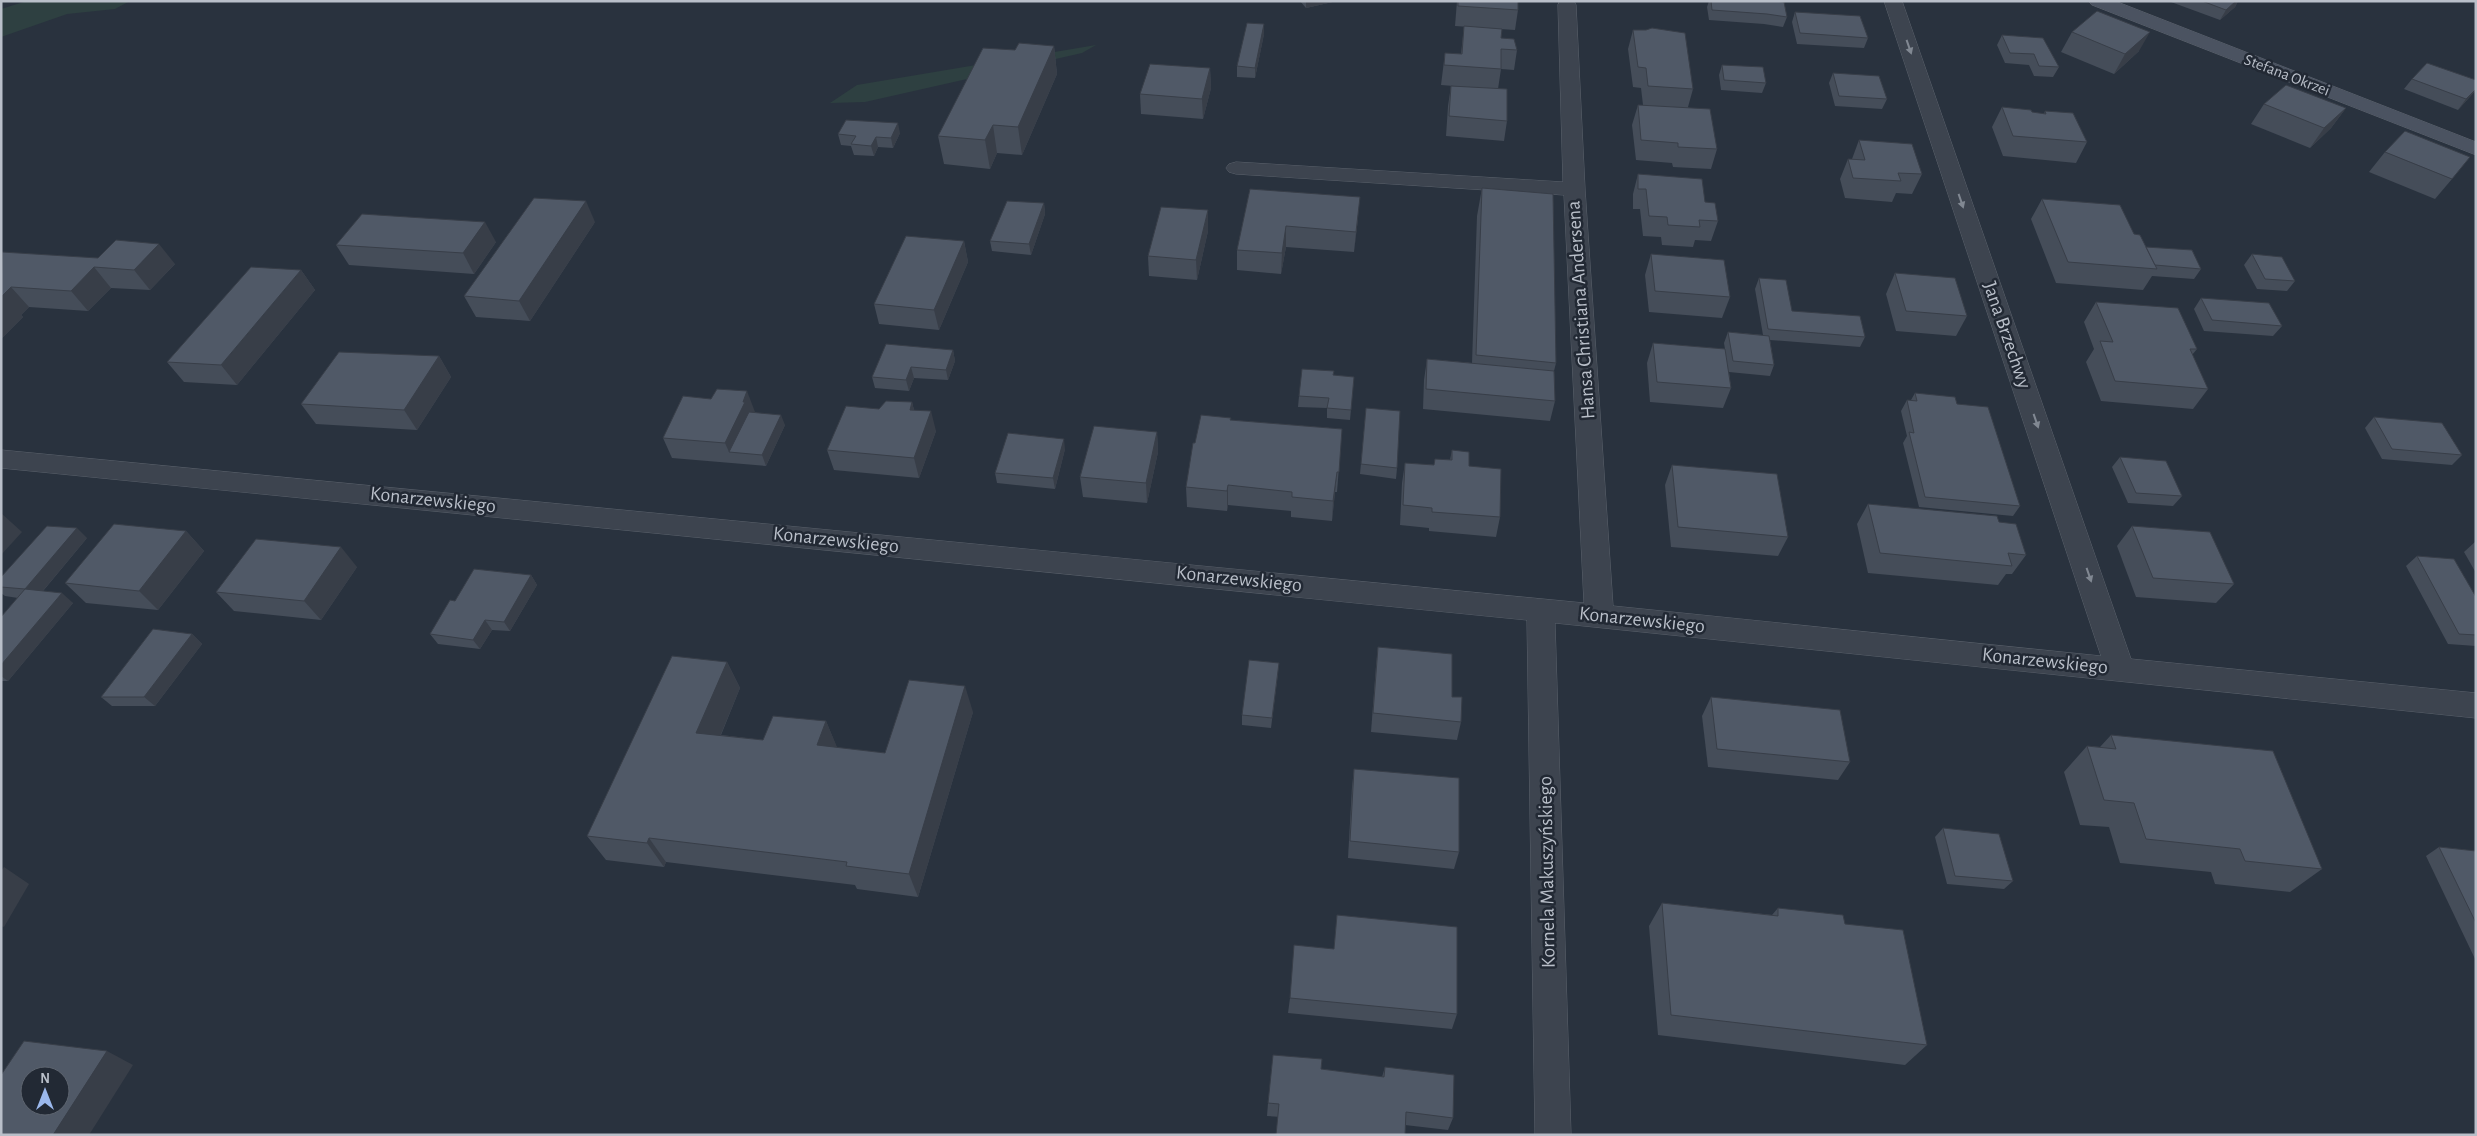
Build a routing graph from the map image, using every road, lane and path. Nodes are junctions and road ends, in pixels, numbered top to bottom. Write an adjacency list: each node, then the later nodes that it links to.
1 (1893, 1): 10 (street, Jana Brzechwy, one-way to 10)
2 (2098, 1): 4 (street, Stefana Okrzei)
3 (1567, 4): 6 (street, Hansa Christiana Andersena)
4 (2476, 149)
5 (1236, 168): 6 (street)
6 (1574, 189): 9 (street, Hansa Christiana Andersena)
7 (1, 459): 8 (street, Konarzewskiego)
8 (1541, 610): 9 (street, Konarzewskiego); 12 (street, Kornela Makuszyńskiego)
9 (1599, 615): 10 (street, Konarzewskiego)
10 (2120, 668): 11 (street, Konarzewskiego)
11 (2476, 706)
12 (1553, 1135)

